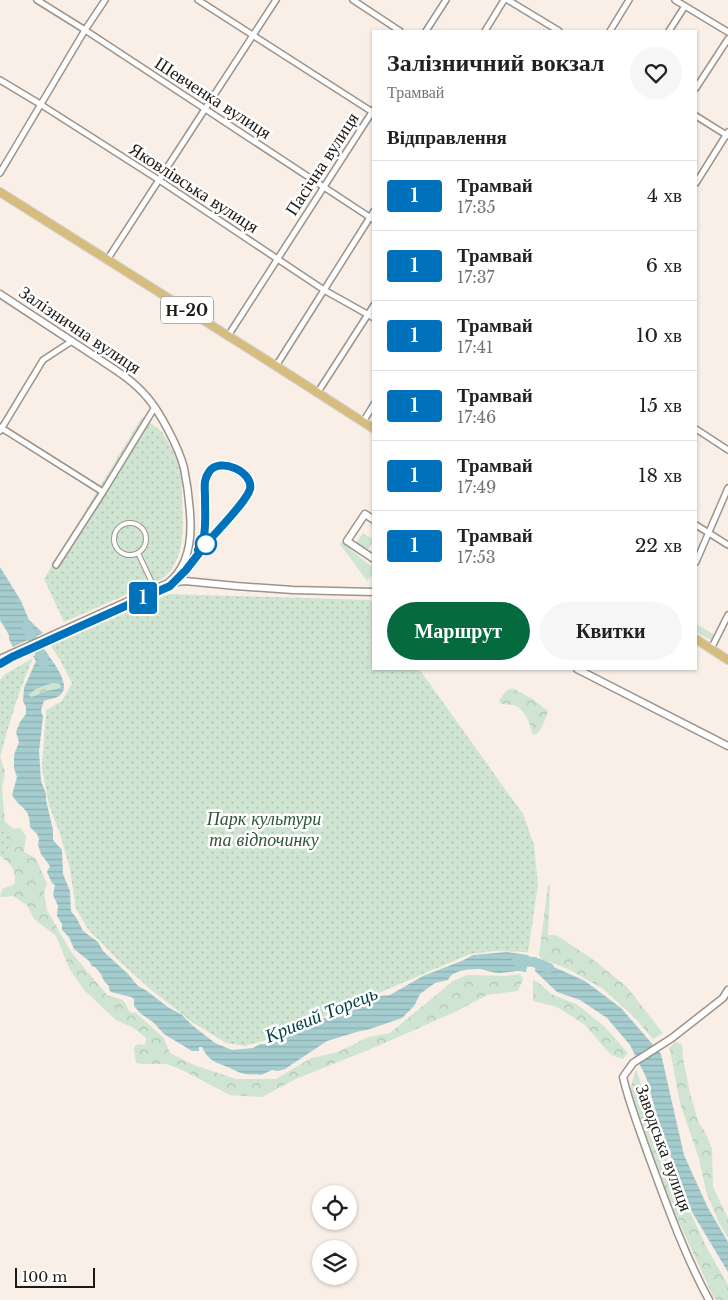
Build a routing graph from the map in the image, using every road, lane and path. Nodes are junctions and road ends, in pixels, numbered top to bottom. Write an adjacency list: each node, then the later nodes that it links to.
1 (37, 0): 12 (street, Шевченка вулиця)
2 (105, 0): 12 (street)
3 (198, 0): 20 (street)
4 (276, 0): 20 (street)
5 (353, 0): 13 (street)
6 (446, 0): 14 (street)
7 (504, 0): 15 (street)
8 (508, 0): 16 (street)
9 (630, 0): 17 (street)
10 (676, 0): 11 (street)
11 (685, 6): 18 (street); 19 (street)
12 (85, 30): 24 (street); 25 (street, Шевченка вулиця)
13 (398, 30)
14 (427, 30)
15 (486, 30)
16 (557, 30)
17 (611, 30)
18 (670, 30)
19 (728, 32)
20 (253, 35): 25 (street); 26 (street)
21 (728, 39): 23 (street)
22 (0, 80): 24 (street, Яковлівська вулиця)
23 (697, 86)
24 (40, 104): 30 (street); 31 (street, Яковлівська вулиця)
25 (205, 109): 31 (street); 33 (street, Шевченка вулиця)
26 (372, 110)
27 (372, 113): 33 (street, Пасічна вулиця)
28 (697, 117): 29 (street)
29 (727, 134): 32 (street)
30 (0, 174)
31 (159, 180): 36 (street, Яковлівська вулиця); 37 (street)
32 (697, 181)
33 (324, 187): 35 (street, Шевченка вулиця); 36 (street, Пасічна вулиця)
34 (0, 192): 37 (main road, Н-20)
35 (372, 219): 38 (street)
36 (277, 259): 38 (street, Яковлівська вулиця); 43 (street, Пасічна вулиця)
37 (107, 260): 43 (main road, Н-20)
38 (324, 290): 41 (street, Яковлівська вулиця); 45 (street)
39 (0, 294): 44 (street, Залізнична вулиця)
40 (372, 308): 41 (street)
41 (368, 314): 42 (street, Яковлівська вулиця); 46 (street)
42 (372, 317)
43 (228, 336): 45 (main road, Н-20)
44 (72, 341): 47 (street, Залізнична вулиця); 51 (street)
45 (276, 366): 46 (main road, Н-20)
46 (318, 392): 49 (main road, Н-20)
47 (155, 407): 55 (street); 64 (street, Залізнична вулиця)
48 (372, 407): 49 (street)
49 (363, 422): 50 (main road, Н-20)
50 (372, 428)
51 (1, 429): 55 (street)
52 (697, 430): 53 (street)
53 (728, 450)
54 (728, 488): 58 (street)
55 (103, 492): 63 (street)
56 (372, 519): 61 (street)
57 (697, 527): 58 (street)
58 (709, 533): 59 (street); 62 (street)
59 (728, 545)
60 (138, 553): 60 (street); 65 (street)
61 (372, 558)
62 (697, 560)
63 (56, 565)
64 (168, 583): 65 (street, Залізнична вулиця); 66 (street)
65 (155, 589): 70 (street, Залізнична вулиця)
66 (372, 592)
67 (728, 615): 69 (street)
68 (697, 640): 69 (main road)
69 (711, 649): 71 (main road)
70 (0, 659)
71 (728, 660)
72 (579, 670): 73 (street)
73 (728, 746)
74 (728, 990): 75 (street, Заводська вулиця)
75 (709, 1300)

